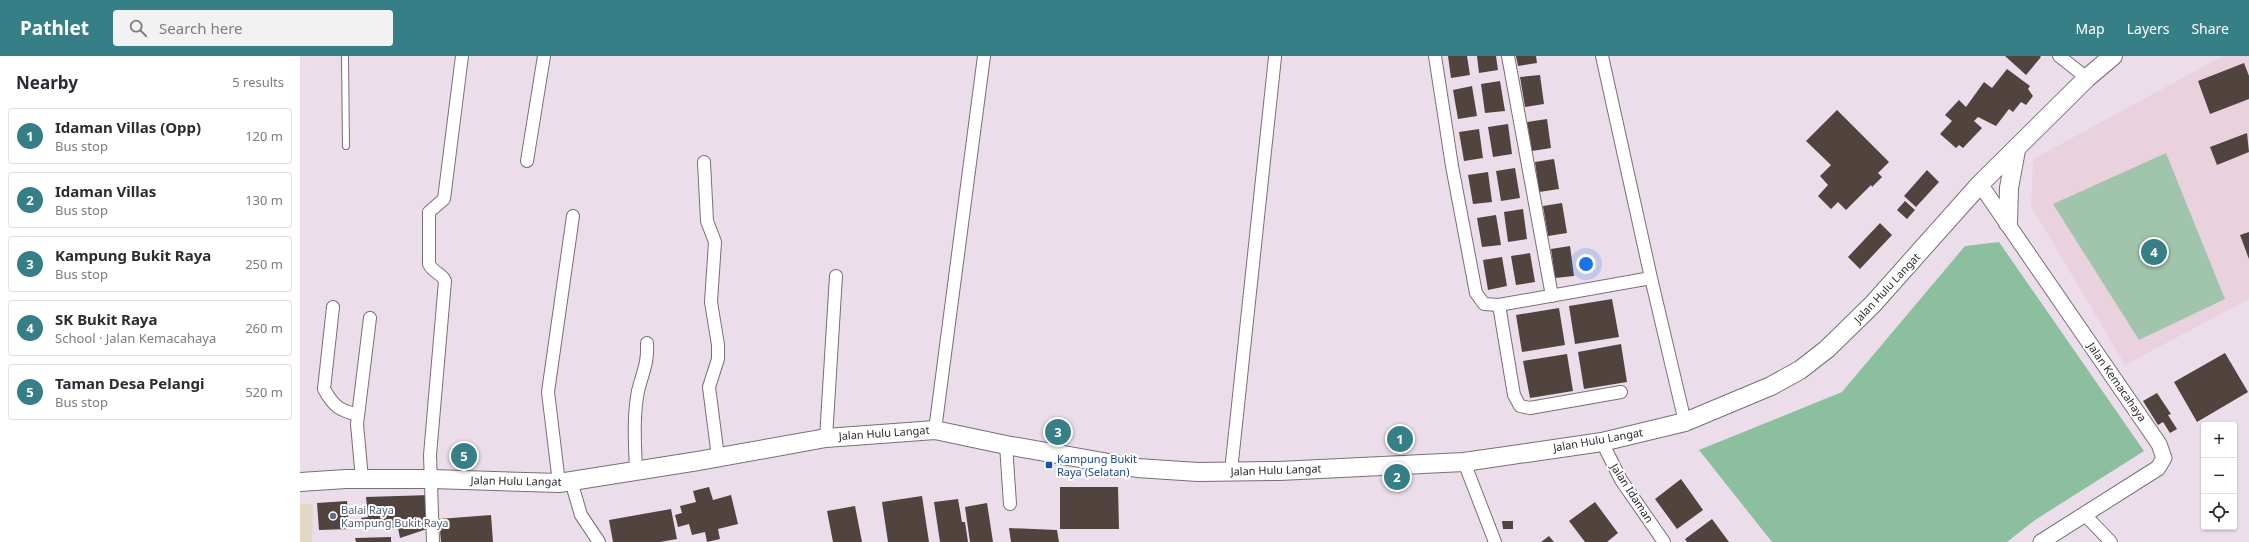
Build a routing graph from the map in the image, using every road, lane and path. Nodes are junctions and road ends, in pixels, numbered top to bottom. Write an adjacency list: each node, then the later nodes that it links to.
1 (345, 56): 12 (lane)
2 (462, 56): 38 (street)
3 (544, 56): 14 (street)
4 (984, 56): 29 (street)
5 (1275, 56): 36 (street)
6 (1435, 56): 22 (street)
7 (1508, 56): 21 (street)
8 (1602, 56): 20 (street)
9 (2059, 56): 11 (street)
10 (2113, 56): 11 (main road, Jalan Hulu Langat)
11 (2087, 78): 13 (main road, Jalan Hulu Langat)
12 (346, 146)
13 (2016, 150): 16 (main road, Jalan Hulu Langat); 18 (main road)
14 (527, 161)
15 (704, 162): 33 (street)
16 (1980, 184): 18 (street, Jalan Kemacahaya); 28 (main road, Jalan Hulu Langat)
17 (573, 216): 40 (street)
18 (2008, 223): 42 (street, Jalan Kemacahaya)
19 (836, 276): 30 (street)
20 (1651, 278): 21 (street); 28 (street)
21 (1552, 296): 22 (street)
22 (1498, 306): 26 (street)
23 (333, 308): 27 (street)
24 (370, 318): 27 (street)
25 (647, 343): 35 (street)
26 (1621, 392)
27 (358, 416): 37 (street)
28 (1685, 422): 31 (main road, Jalan Hulu Langat)
29 (935, 430): 30 (main road, Jalan Hulu Langat); 32 (main road, Jalan Hulu Langat)
30 (826, 438): 33 (main road, Jalan Hulu Langat)
31 (1602, 442): 34 (main road, Jalan Hulu Langat); 46 (street, Jalan Idaman)
32 (1006, 445): 36 (main road, Jalan Hulu Langat); 41 (street)
33 (718, 457): 35 (main road, Jalan Hulu Langat)
34 (1464, 462): 36 (main road, Jalan Hulu Langat); 45 (street)
35 (636, 471): 40 (main road, Jalan Hulu Langat)
36 (1231, 471)
37 (362, 479): 38 (main road, Jalan Hulu Langat); 39 (main road, Jalan Hulu Langat)
38 (432, 479): 40 (main road, Jalan Hulu Langat); 43 (street)
39 (300, 482)
40 (565, 482): 44 (street)
41 (1010, 504)
42 (2084, 514): 47 (street, Jalan Kemacahaya); 48 (street)
43 (432, 542)
44 (598, 542)
45 (1495, 542)
46 (1664, 542)
47 (2040, 542)
48 (2111, 542)

